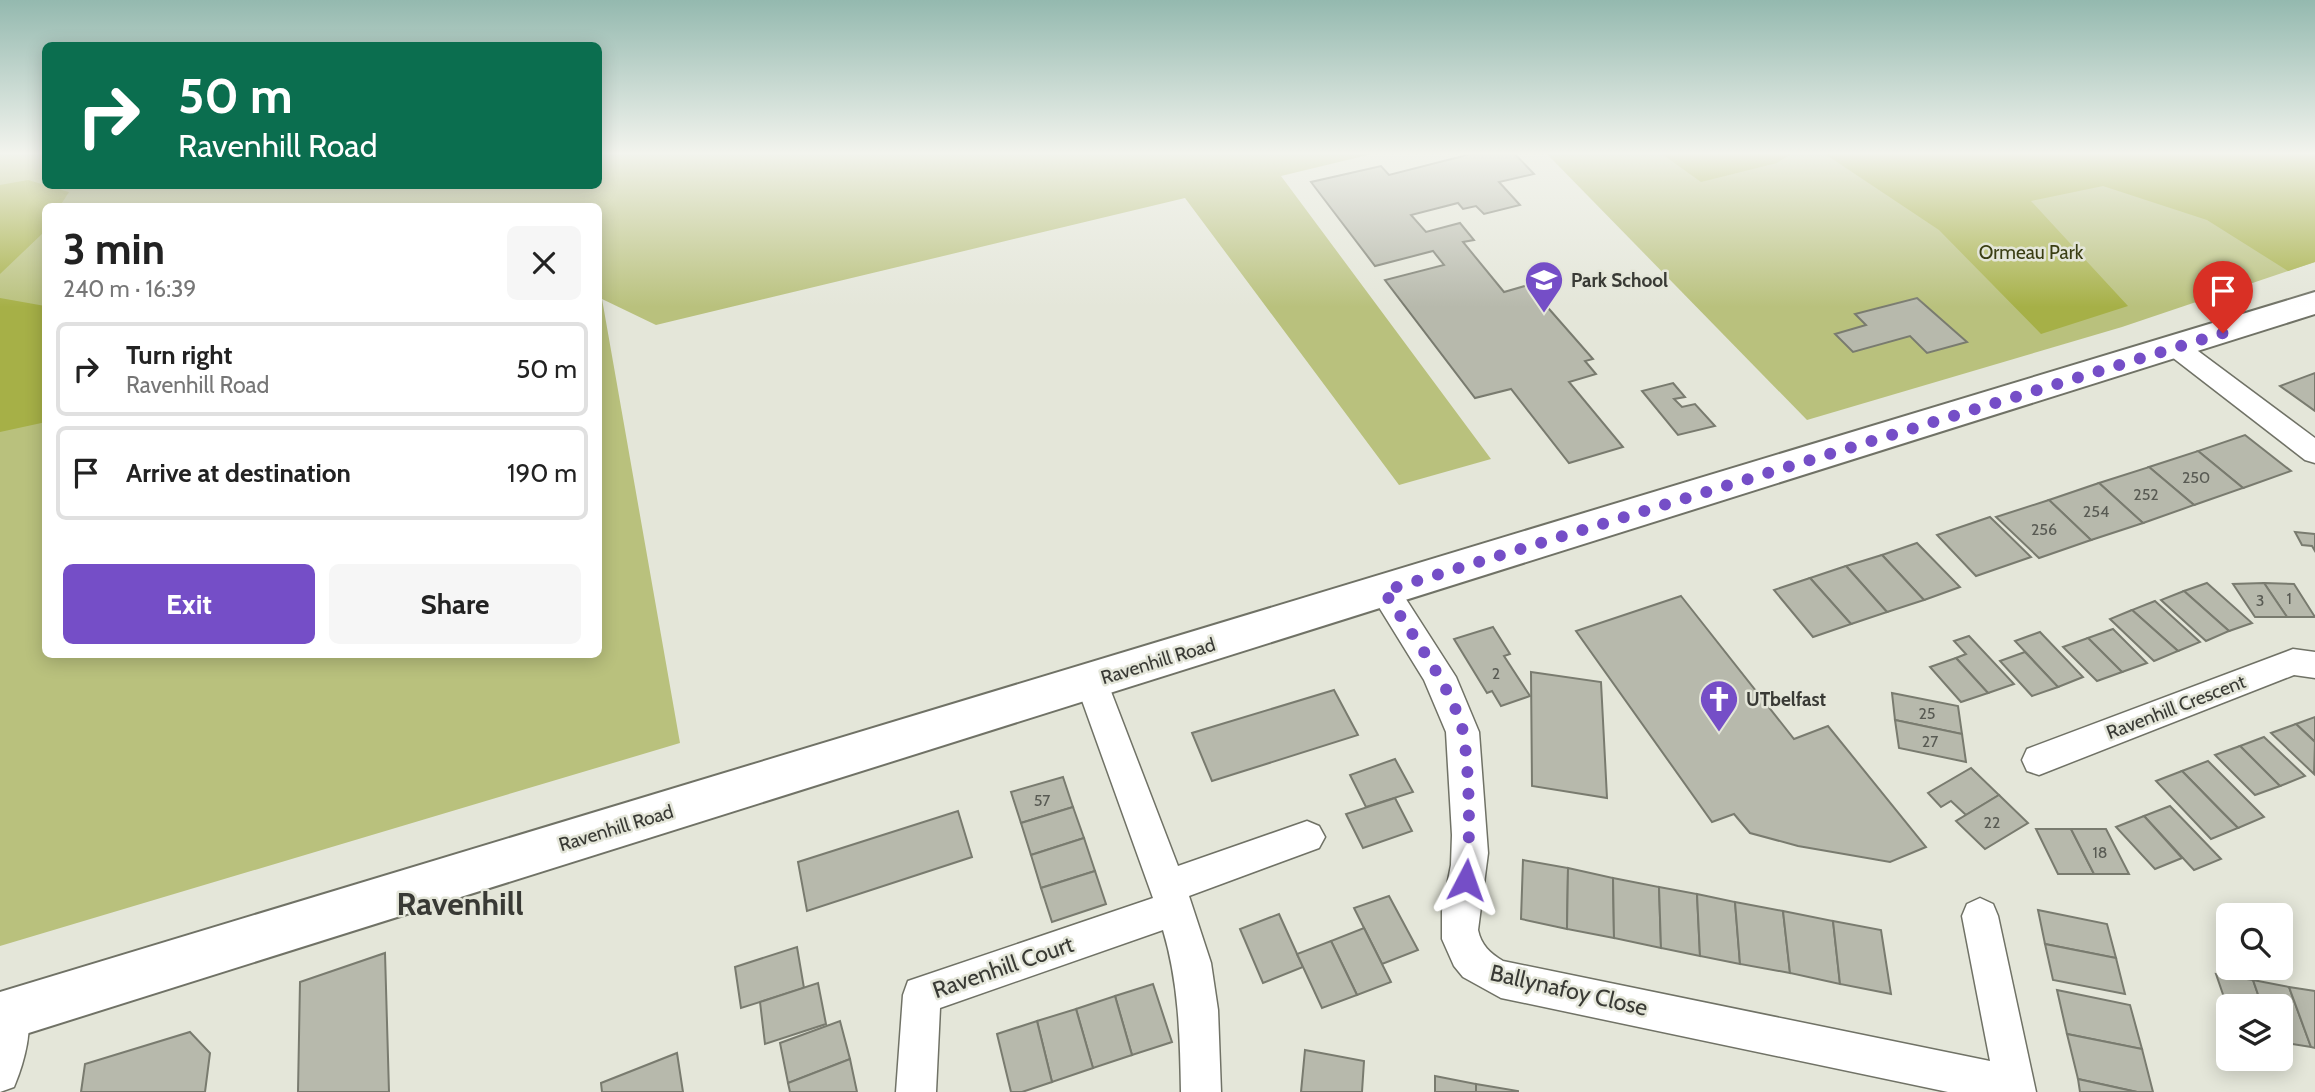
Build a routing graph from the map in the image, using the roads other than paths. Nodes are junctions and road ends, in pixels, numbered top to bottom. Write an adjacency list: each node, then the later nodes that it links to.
1 (2315, 303): 2 (main road, Ravenhill Road)
2 (2177, 348): 3 (street); 4 (main road, Ravenhill Road)
3 (2315, 453)
4 (1384, 591): 6 (main road, Ravenhill Road); 13 (street, Ballynafoy Close)
5 (2315, 665): 7 (street, Ravenhill Crescent)
6 (1091, 681): 9 (street); 11 (main road, Ravenhill Road)
7 (2039, 760)
8 (1307, 837): 9 (street, Ravenhill Court)
9 (1172, 897): 14 (street, Ravenhill Court); 15 (street)
10 (1980, 916): 13 (street, Ballynafoy Close)
11 (6, 1015): 12 (street)
12 (0, 1073)
13 (2015, 1089)
14 (916, 1092)
15 (1201, 1092)

